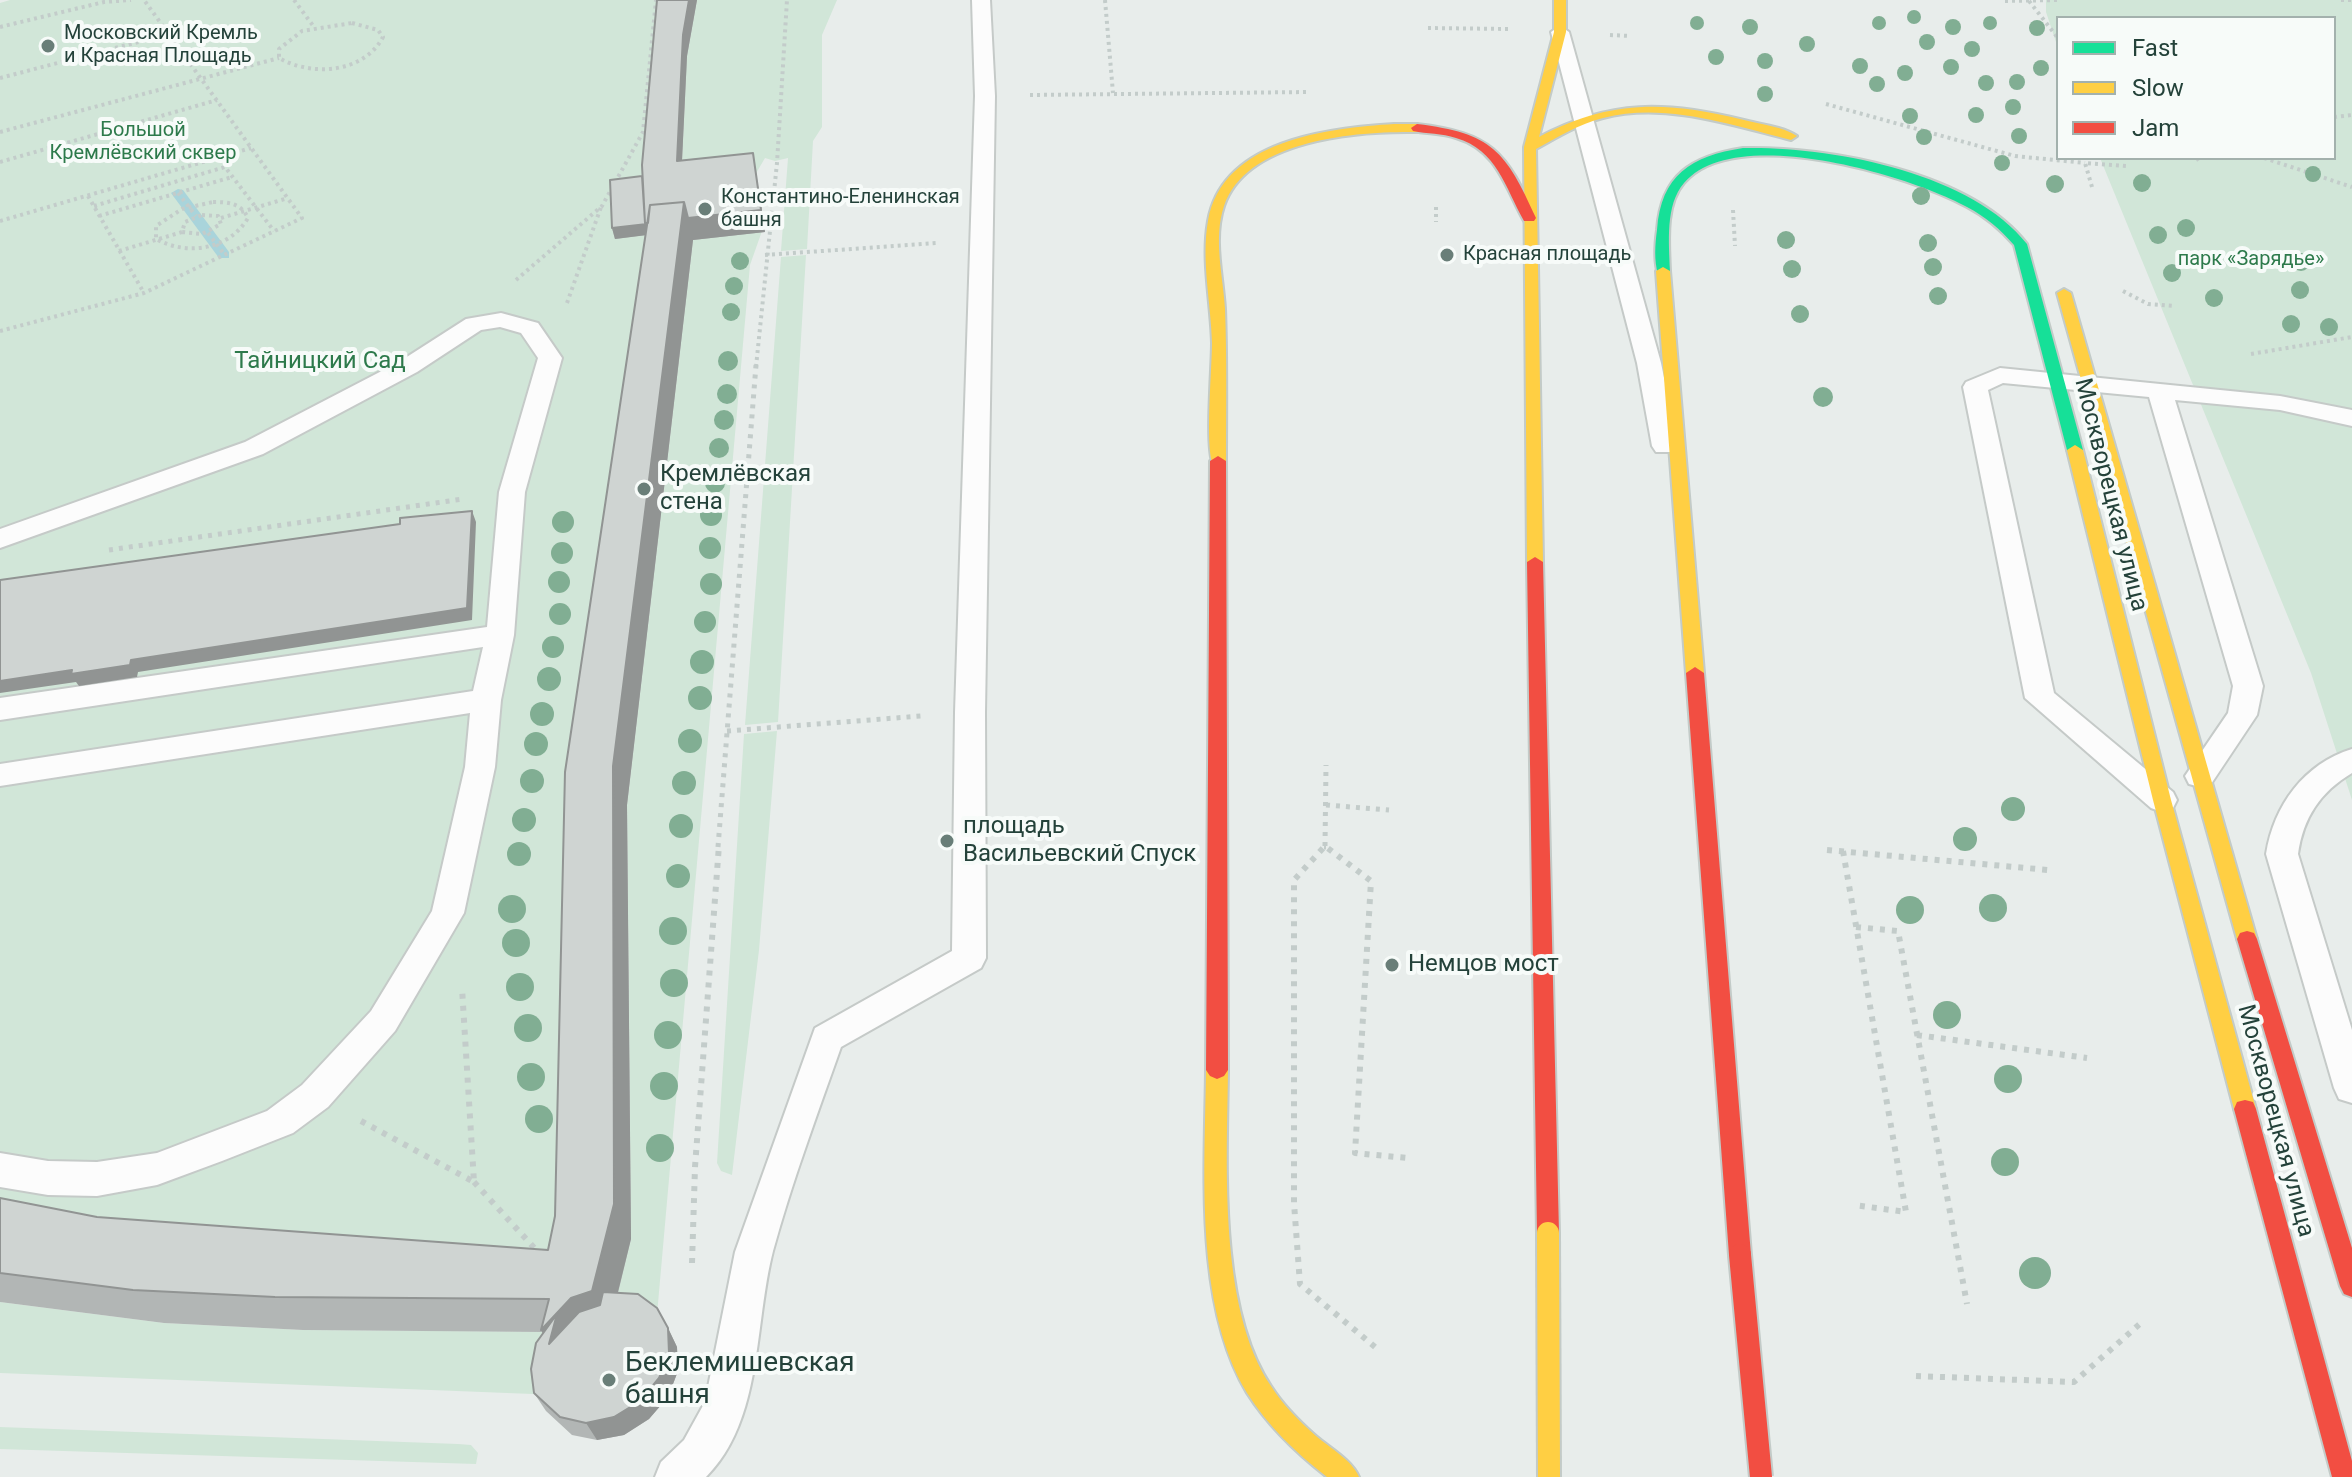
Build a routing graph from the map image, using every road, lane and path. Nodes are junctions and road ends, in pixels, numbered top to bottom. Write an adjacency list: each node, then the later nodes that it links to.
1 (131, 0): 14 (path)
2 (144, 0): 19 (path)
3 (294, 0): 15 (path)
4 (656, 0): 45 (path)
5 (787, 0): 66 (path)
6 (981, 0): 26 (lane)
7 (1105, 0): 25 (path)
8 (1560, 0): 18 (main road)
9 (2057, 0): 13 (path)
10 (2341, 0): 11 (path)
11 (2352, 0)
12 (2005, 1): 13 (path)
13 (2029, 1): 20 (path)
14 (0, 27)
15 (314, 27): 21 (path); 21 (path)
16 (1428, 28): 17 (path)
17 (1508, 29)
18 (1560, 32): 29 (lane); 31 (main road)
19 (169, 34): 22 (path); 23 (path)
20 (2056, 35)
21 (279, 58): 23 (path)
22 (0, 78)
23 (201, 78): 27 (path); 30 (path)
24 (1319, 91): 25 (path)
25 (1113, 93): 26 (path)
26 (985, 96): 61 (lane)
27 (217, 100): 32 (path); 34 (path)
28 (1815, 101): 35 (path)
29 (1584, 120): 31 (main road); 50 (main road); 82 (lane)
30 (0, 132)
31 (1530, 147): 54 (main road)
32 (251, 148): 41 (path); 42 (path)
33 (2270, 160): 39 (path)
34 (0, 162)
35 (2085, 163): 36 (path); 38 (path)
36 (2127, 166)
37 (232, 177): 40 (path); 43 (path); 47 (path)
38 (2092, 187)
39 (2352, 187)
40 (178, 193): 44 (path); 51 (path)
41 (88, 196): 43 (path); 55 (path)
42 (288, 198): 47 (path); 57 (path)
43 (94, 206): 51 (path)
44 (188, 206): 49 (path); 52 (path); 60 (path)
45 (602, 206): 71 (path); 74 (path)
46 (1436, 207): 56 (path)
47 (256, 208): 49 (path); 57 (path)
48 (1733, 210): 63 (path)
49 (245, 211): 53 (path); 62 (path)
50 (2020, 213)
51 (99, 216): 64 (path)
52 (196, 216): 53 (path); 58 (path)
53 (221, 218): 59 (path)
54 (1529, 218): 118 (main road); 119 (main road, bridge)
55 (0, 221)
56 (1436, 222)
57 (274, 231): 65 (path)
58 (182, 232): 59 (path); 60 (path)
59 (208, 233): 62 (path)
60 (156, 239): 62 (path); 64 (path)
61 (982, 240): 66 (path); 87 (lane)
62 (216, 243): 65 (path)
63 (1735, 246)
64 (119, 251): 69 (path)
65 (224, 255): 69 (path)
66 (765, 255): 88 (path)
67 (2058, 273): 77 (main road, Москворецкая улица)
68 (2123, 291): 70 (path)
69 (144, 293): 72 (path)
70 (2174, 306)
71 (474, 324): 74 (lane); 81 (lane)
72 (0, 331)
73 (2352, 337): 75 (path)
74 (550, 358): 80 (lane)
75 (2242, 361)
76 (2056, 380): 77 (lane); 82 (main road, Москворецкая улица); 93 (main road, Москворецкая улица); 93 (lane)
77 (2090, 382): 78 (lane); 92 (main road, Москворецкая улица)
78 (2159, 389): 79 (lane); 92 (lane)
79 (2352, 418)
80 (512, 492): 83 (path); 84 (lane)
81 (0, 539)
82 (1684, 547): 120 (main road, Москворецкая улица, bridge)
83 (93, 552)
84 (500, 635): 85 (lane); 86 (lane)
85 (486, 700): 91 (lane); 100 (lane)
86 (0, 709)
87 (970, 712): 88 (path); 117 (lane)
88 (727, 731): 111 (path)
89 (2352, 760): 104 (lane)
90 (1326, 765): 94 (path)
91 (0, 775)
92 (2200, 776): 112 (main road, Москворецкая улица)
93 (2162, 800): 121 (main road, Москворецкая улица)
94 (1326, 805): 95 (path); 96 (path)
95 (1389, 810)
96 (1325, 846): 106 (path); 115 (path)
97 (1827, 850): 98 (path)
98 (1843, 851): 99 (path); 101 (path)
99 (2048, 870)
100 (448, 913): 105 (lane); 108 (path)
101 (1856, 927): 102 (path); 109 (path)
102 (1917, 1035): 103 (path); 113 (path)
103 (2087, 1058)
104 (2352, 1088)
105 (315, 1096): 107 (lane); 108 (path)
106 (1407, 1158)
107 (0, 1170)
108 (474, 1182): 110 (path)
109 (1854, 1205)
110 (546, 1261)
111 (692, 1263)
112 (2352, 1286)
113 (1967, 1304)
114 (2142, 1322): 116 (path)
115 (1375, 1347)
116 (1916, 1376)
117 (676, 1477)
118 (1347, 1477)
119 (1549, 1477)
120 (1761, 1477)
121 (2344, 1477)

